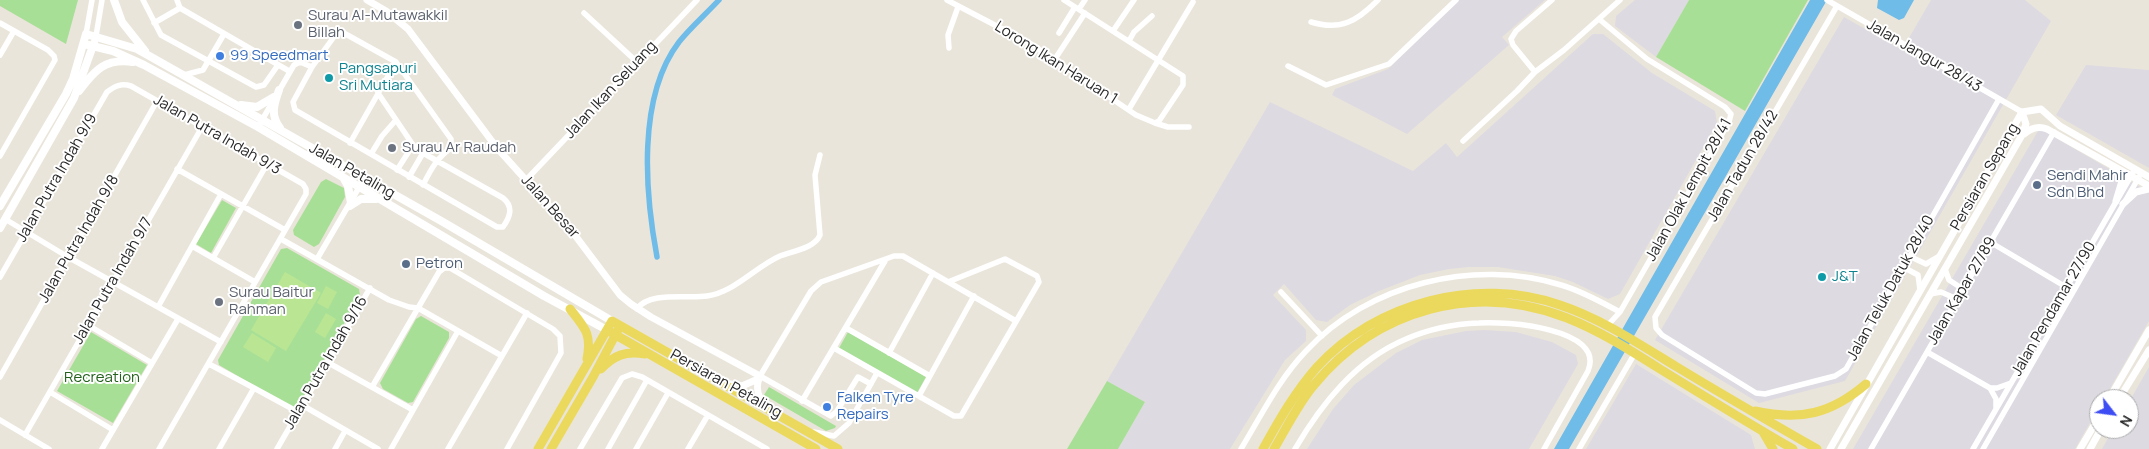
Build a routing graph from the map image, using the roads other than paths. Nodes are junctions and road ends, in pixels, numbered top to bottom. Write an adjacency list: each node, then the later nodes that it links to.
1 (92, 0): 30 (street)
2 (102, 0): 32 (street)
3 (114, 0): 38 (main road)
4 (143, 0): 26 (street)
5 (176, 0): 19 (street)
6 (367, 0): 89 (street, Jalan Besar)
7 (697, 0): 43 (street, Jalan Ikan Seluang)
8 (947, 0): 18 (street, Lorong Ikan Haruan 1)
9 (1064, 0): 20 (street)
10 (1085, 0): 20 (street)
11 (1134, 0): 28 (street)
12 (1378, 0): 24 (street)
13 (1456, 0): 46 (street)
14 (1552, 0): 49 (street)
15 (1620, 0): 23 (street)
16 (1193, 2): 40 (street)
17 (1831, 3): 56 (street, Jalan Jangur 28/43); 139 (street, Jalan Tadun 28/42)
18 (958, 7): 36 (street); 39 (street, Lorong Ikan Haruan 1)
19 (180, 8): 26 (street); 31 (street)
20 (1080, 10): 28 (street); 29 (street); 39 (street)
21 (584, 13): 43 (street)
22 (1152, 16): 33 (street)
23 (1599, 19): 49 (street); 131 (street, Jalan Olak Lempit 28/41)
24 (1311, 22)
25 (0, 23): 27 (street)
26 (154, 23): 41 (street)
27 (14, 31): 37 (street); 76 (street)
28 (1114, 31): 33 (street)
29 (1060, 33)
30 (86, 34): 32 (main road, Jalan Petaling); 34 (main road)
31 (224, 34): 41 (street); 44 (street)
32 (96, 36): 35 (main road); 38 (main road, Jalan Petaling)
33 (1129, 41): 40 (street)
34 (84, 44): 35 (main road, Jalan Petaling); 97 (main road)
35 (93, 46): 45 (main road, Jalan Petaling); 54 (main road)
36 (949, 48)
37 (0, 55)
38 (150, 56): 50 (main road, Jalan Petaling)
39 (1055, 59): 59 (street, Lorong Ikan Haruan 1)
40 (1158, 60): 59 (street); 63 (street)
41 (208, 62): 44 (street); 50 (street)
42 (396, 62): 47 (street); 53 (street); 77 (street)
43 (637, 62): 89 (street, Jalan Ikan Seluang)
44 (278, 64): 48 (street)
45 (144, 65): 54 (main road); 65 (main road, Jalan Petaling)
46 (1288, 66)
47 (312, 67): 48 (street); 71 (street)
48 (289, 71): 52 (street)
49 (1535, 72): 70 (street)
50 (184, 74): 58 (main road, Jalan Petaling)
51 (120, 84): 57 (street, Jalan Putra Indah 9/3); 102 (street, Jalan Putra Indah 9/9)
52 (279, 90): 55 (street); 67 (main road)
53 (378, 93): 62 (street); 71 (street)
54 (74, 98): 99 (main road)
55 (274, 98): 58 (main road); 61 (street)
56 (1998, 99): 60 (street, Jalan Jangur 28/43); 106 (street, Jalan Teluk Datuk 28/40)
57 (157, 101): 64 (street, Jalan Putra Indah 9/3); 108 (street, Jalan Putra Indah 9/8)
58 (236, 105): 61 (main road, Jalan Petaling)
59 (1129, 109): 63 (street, Lorong Ikan Haruan 1)
60 (2022, 112): 69 (street, Persiaran Sepang); 82 (street, Persiaran Sepang); 83 (street)
61 (262, 119): 65 (street); 67 (main road, Jalan Petaling)
62 (396, 120): 72 (street); 73 (street)
63 (1155, 122): 66 (street, Lorong Ikan Haruan 1)
64 (202, 126): 78 (street, Jalan Putra Indah 9/3); 80 (street, Jalan Putra Indah 9/7)
65 (258, 127): 86 (main road, Jalan Petaling)
66 (1189, 127)
67 (283, 131): 87 (main road, Jalan Petaling)
68 (2054, 132): 69 (street); 79 (street); 104 (street, Jalan Kapar 27/89)
69 (2022, 135): 88 (street, Persiaran Sepang)
70 (1463, 141)
71 (350, 143): 73 (street)
72 (413, 145): 74 (street); 81 (street)
73 (371, 154): 81 (street)
74 (422, 154): 77 (street); 84 (street)
75 (820, 155): 130 (street)
76 (0, 156)
77 (436, 161): 90 (street); 90 (street)
78 (266, 164): 98 (street); 101 (street, Jalan Putra Indah 9/3)
79 (2115, 167): 83 (street); 95 (street)
80 (177, 169): 93 (street); 116 (street, Jalan Putra Indah 9/7)
81 (397, 170): 84 (street)
82 (1987, 174): 88 (street); 107 (street, Persiaran Sepang)
83 (2136, 174): 85 (street); 92 (street); 95 (street, Jalan Pendamar 27/90)
84 (409, 177): 90 (street)
85 (2149, 177)
86 (343, 178): 91 (main road, Jalan Petaling); 96 (main road)
87 (364, 179): 91 (street); 135 (main road, Jalan Petaling)
88 (1996, 179): 113 (street, Persiaran Sepang)
89 (526, 180): 130 (street, Jalan Besar)
90 (423, 185)
91 (360, 187): 94 (main road, Jalan Petaling); 96 (street)
92 (2149, 188): 95 (street)
93 (221, 194): 98 (street); 105 (street)
94 (380, 199): 96 (main road); 129 (main road, Jalan Petaling)
95 (2120, 202): 119 (street, Jalan Pendamar 27/90); 222 (street, Jalan Pendamar 27/90)
96 (350, 204): 110 (street)
97 (0, 206)
98 (242, 206): 101 (street); 109 (street)
99 (5, 219): 100 (main road); 102 (street)
100 (0, 228)
101 (286, 230): 103 (street)
102 (26, 232): 108 (street); 115 (street, Jalan Putra Indah 9/9)
103 (281, 239): 110 (street, Jalan Putra Indah 9/16); 117 (street)
104 (1990, 242): 119 (street); 121 (street, Jalan Kapar 27/89)
105 (192, 246): 109 (street); 127 (street)
106 (1910, 256): 107 (street); 112 (street, Jalan Teluk Datuk 28/40)
107 (1940, 256): 122 (street, Persiaran Sepang)
108 (68, 257): 116 (street); 160 (street, Jalan Putra Indah 9/8)
109 (213, 258): 117 (street)
110 (318, 259): 120 (street, Jalan Putra Indah 9/16)
111 (885, 261): 114 (street); 138 (street); 161 (street)
112 (1903, 267): 122 (street); 139 (street, Jalan Teluk Datuk 28/40)
113 (1945, 269): 121 (street); 124 (street, Persiaran Sepang)
114 (933, 273): 118 (street); 150 (street)
115 (0, 277)
116 (113, 282): 127 (street); 136 (street, Jalan Putra Indah 9/7)
117 (255, 282): 145 (street)
118 (948, 282): 125 (street); 134 (street)
119 (2066, 287): 164 (street, Jalan Pendamar 27/90)
120 (370, 288): 128 (street); 154 (street, Jalan Putra Indah 9/16)
121 (1963, 289): 126 (street, Jalan Kapar 27/89)
122 (1920, 290): 166 (street, Persiaran Sepang)
123 (1281, 292): 144 (street)
124 (1930, 294): 126 (street); 219 (street, Persiaran Sepang)
125 (974, 296): 134 (street); 158 (street)
126 (1957, 299): 149 (street, Jalan Kapar 27/89)
127 (158, 307): 133 (street)
128 (418, 308): 132 (street); 141 (street); 167 (street)
129 (570, 309): 142 (main road, Jalan Petaling); 156 (main road)
130 (637, 309): 161 (street, Jalan Besar)
131 (1620, 312): 137 (street, Jalan Olak Lempit 28/41); 144 (street)
132 (527, 313): 152 (street); 199 (street)
133 (178, 319): 145 (street); 153 (street)
134 (1016, 321): 174 (street)
135 (616, 323): 142 (main road); 163 (main road, Persiaran Petaling)
136 (88, 325): 153 (street); 172 (street, Jalan Putra Indah 9/7)
137 (1607, 326): 143 (main road); 210 (main road)
138 (846, 328): 146 (street); 150 (street)
139 (1656, 328)
140 (2149, 330): 170 (street)
141 (458, 331): 152 (street); 180 (street)
142 (611, 332): 151 (main road, Persiaran Petaling); 156 (main road); 159 (main road)
143 (1614, 335): 148 (main road); 178 (main road); 211 (main road)
144 (1322, 336): 209 (street)
145 (222, 342): 155 (street)
146 (834, 348): 157 (street); 175 (street)
147 (2149, 350): 171 (street)
148 (1633, 352): 187 (main road); 214 (street)
149 (1927, 352): 169 (street); 220 (street, Jalan Kapar 27/89)
150 (889, 353): 158 (street)
151 (650, 354): 159 (main road); 207 (main road, Persiaran Petaling)
152 (502, 356): 198 (street)
153 (152, 362): 184 (street)
154 (327, 362): 167 (street); 176 (street, Jalan Putra Indah 9/16)
155 (209, 364): 168 (street); 192 (street)
156 (583, 371): 200 (main road)
157 (877, 373): 165 (street); 174 (street)
158 (930, 376): 174 (street)
159 (593, 377): 201 (main road)
160 (0, 378)
161 (759, 378): 163 (street); 175 (street); 177 (street)
162 (647, 380): 173 (street); 202 (street); 203 (street)
163 (722, 382): 177 (main road, Persiaran Petaling)
164 (2011, 383): 169 (street); 179 (street, Jalan Pendamar 27/90)
165 (871, 384): 175 (street); 185 (street)
166 (1866, 384): 178 (main road); 218 (street, Persiaran Sepang)
167 (372, 387): 180 (street)
168 (254, 388): 181 (street); 193 (street)
169 (1990, 388): 179 (street)
170 (2115, 389)
171 (2125, 389)
172 (50, 392): 184 (street); 189 (street, Jalan Putra Indah 9/7)
173 (668, 393): 182 (street); 204 (street)
174 (919, 396)
175 (802, 401)
176 (302, 405): 181 (street, Jalan Putra Indah 9/16); 186 (street)
177 (768, 408): 185 (main road, Persiaran Petaling)
178 (1748, 409): 217 (main road)
179 (1996, 409): 221 (street, Jalan Pendamar 27/90)
180 (413, 410): 197 (street)
181 (298, 412): 194 (street, Jalan Putra Indah 9/16)
182 (708, 416): 205 (street); 206 (street)
183 (0, 420): 189 (street)
184 (113, 430): 191 (street)
185 (808, 430): 208 (main road, Persiaran Petaling)
186 (345, 431): 195 (street); 196 (street)
187 (1762, 431): 215 (main road); 216 (main road)
188 (2089, 434): 223 (street)
189 (25, 435): 190 (street)
190 (49, 449)
191 (102, 449)
192 (159, 449)
193 (219, 449)
194 (277, 449)
195 (335, 449)
196 (378, 449)
197 (391, 449)
198 (448, 449)
199 (507, 449)
200 (538, 449)
201 (551, 449)
202 (580, 449)
203 (608, 449)
204 (636, 449)
205 (688, 449)
206 (767, 449)
207 (816, 449)
208 (838, 449)
209 (1241, 449)
210 (1263, 449)
211 (1274, 449)
212 (1295, 449): 213 (street)
213 (1544, 449)
214 (1579, 449)
215 (1773, 449)
216 (1793, 449)
217 (1817, 449)
218 (1830, 449)
219 (1841, 449)
220 (1871, 449)
221 (1973, 449)
222 (1983, 449)
223 (2080, 449)

